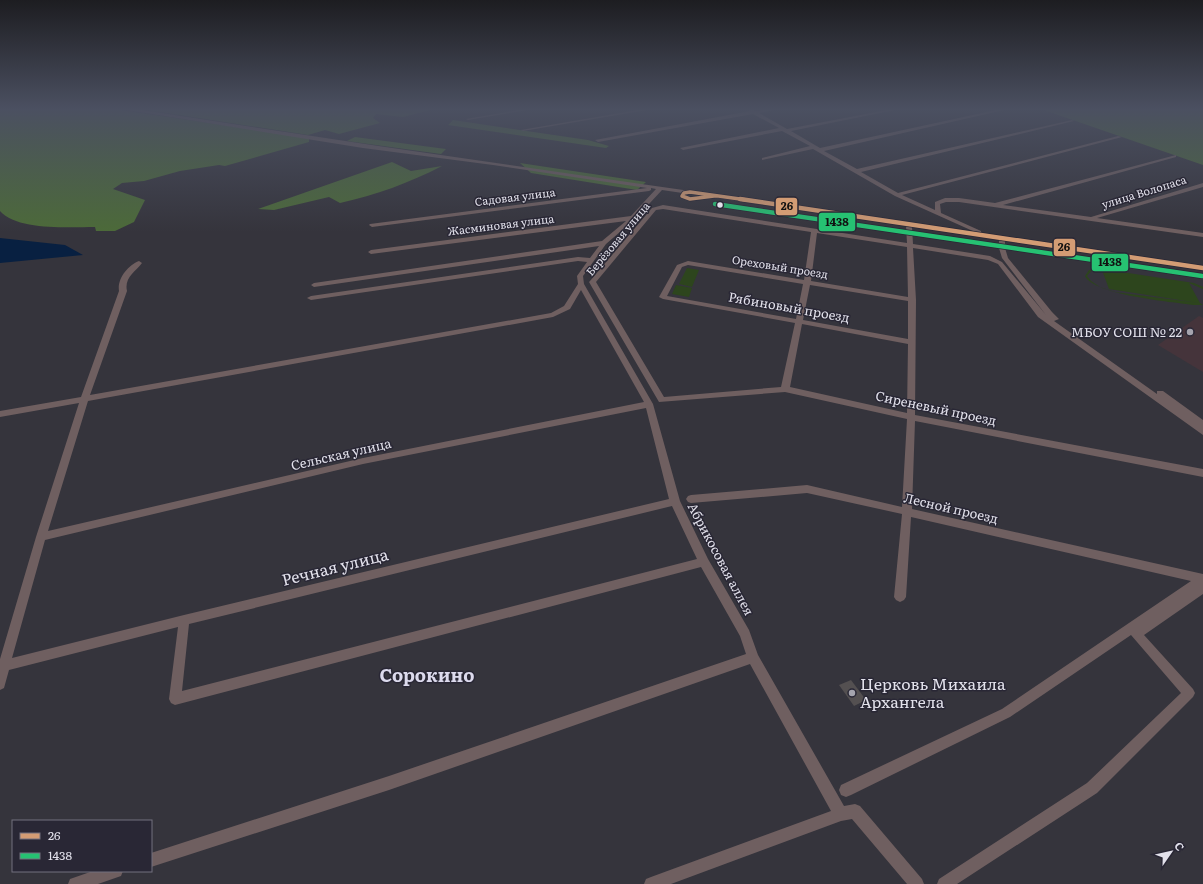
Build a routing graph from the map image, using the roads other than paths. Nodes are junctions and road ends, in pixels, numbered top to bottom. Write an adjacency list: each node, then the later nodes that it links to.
1 (386, 149): 11 (street)
2 (801, 149): 8 (street)
3 (823, 149): 6 (street)
4 (950, 149): 9 (street)
5 (1073, 149): 12 (street)
6 (820, 150): 9 (street)
7 (1174, 156): 13 (street)
8 (764, 159)
9 (856, 171): 12 (street)
10 (1203, 185): 16 (street, улица Волопаса)
11 (660, 188): 15 (street); 17 (street, Садовая улица); 18 (street)
12 (897, 195): 14 (street)
13 (993, 205): 14 (street); 16 (street)
14 (938, 213): 23 (street)
15 (633, 218): 25 (street); 27 (street, Жасминовая улица)
16 (1090, 218): 21 (street)
17 (372, 225)
18 (909, 225): 23 (street); 26 (street)
19 (1203, 229): 21 (street)
20 (814, 231): 26 (street, Берёзовая улица); 31 (street); 41 (street, Берёзовая улица)
21 (1189, 233): 22 (street)
22 (1203, 235)
23 (990, 237): 24 (street)
24 (1002, 239): 30 (street); 45 (street)
25 (604, 243): 28 (street); 33 (street)
26 (910, 246): 36 (street); 46 (street, Берёзовая улица)
27 (371, 252)
28 (590, 260): 32 (street); 35 (street)
29 (139, 263): 40 (street)
30 (1203, 268)
31 (807, 282): 34 (street, Ореховый проезд); 36 (street, Ореховый проезд); 37 (street)
32 (581, 284): 40 (street); 42 (street, Абрикосовая аллея)
33 (314, 285)
34 (663, 297): 37 (street, Рябиновый проезд)
35 (311, 298)
36 (912, 300): 38 (street)
37 (799, 321): 38 (street, Рябиновый проезд); 39 (street)
38 (912, 342): 44 (street)
39 (785, 389): 41 (street, Сиреневый проезд); 44 (street, Сиреневый проезд)
40 (84, 400): 43 (street); 51 (street)
41 (662, 400)
42 (649, 404): 49 (street, Абрикосовая аллея); 51 (street, Сельская улица)
43 (0, 414)
44 (911, 417): 47 (street, Сиреневый проезд); 50 (street)
45 (1203, 424)
46 (1203, 432)
47 (1203, 474)
48 (691, 499): 50 (street, Лесной проезд)
49 (675, 502): 52 (street, Абрикосовая аллея); 56 (street, Речная улица)
50 (908, 512): 53 (street, Лесной проезд); 55 (street)
51 (41, 537): 58 (street)
52 (704, 562): 56 (street); 57 (street, Абрикосовая аллея)
53 (1203, 579): 60 (street)
54 (1203, 588): 67 (street)
55 (900, 597)
56 (184, 620): 58 (street, Речная улица)
57 (753, 657): 61 (street, Абрикосовая аллея); 62 (street)
58 (4, 666): 59 (street)
59 (0, 684)
60 (846, 790)
61 (841, 814): 65 (street); 66 (street)
62 (152, 860)
63 (113, 872): 64 (street)
64 (75, 884)
65 (651, 884)
66 (917, 884)
67 (944, 884)

